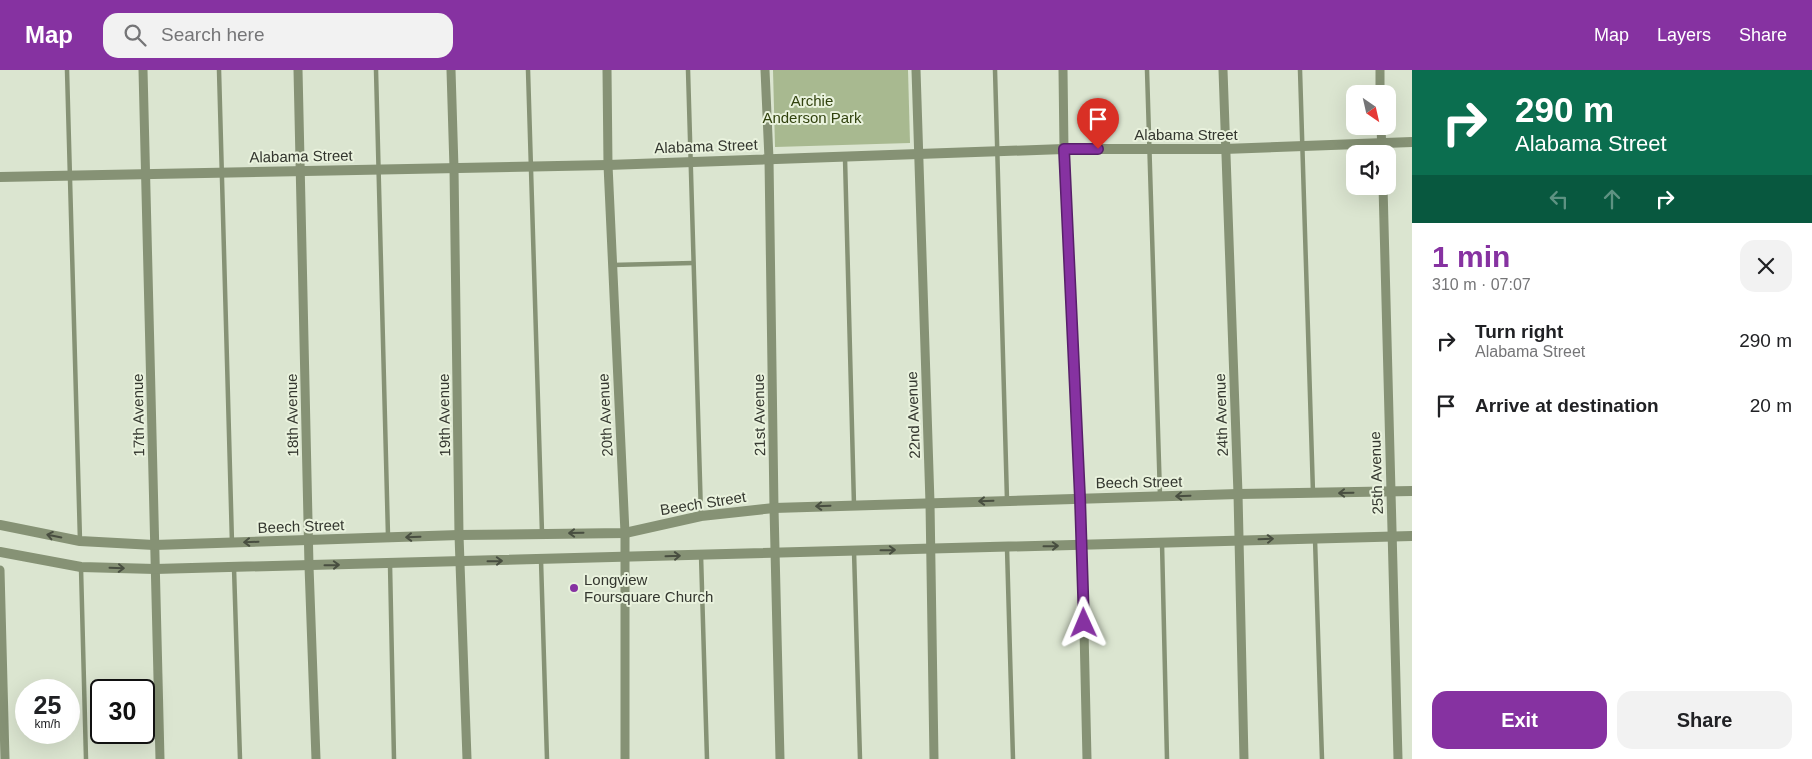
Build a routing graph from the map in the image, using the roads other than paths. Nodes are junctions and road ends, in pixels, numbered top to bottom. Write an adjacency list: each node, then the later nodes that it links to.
1 (67, 70): 38 (lane)
2 (143, 70): 37 (street, 17th Avenue)
3 (219, 70): 36 (lane)
4 (298, 70): 35 (street, 18th Avenue)
5 (376, 70): 34 (lane)
6 (451, 70): 33 (street, 19th Avenue)
7 (528, 70): 32 (lane)
8 (607, 70): 31 (street, 20th Avenue)
9 (688, 70): 30 (lane)
10 (765, 70): 29 (street, 21st Avenue)
11 (916, 70): 27 (street, 22nd Avenue)
12 (995, 70): 26 (lane)
13 (1063, 70): 23 (street)
14 (1146, 70): 24 (lane)
15 (1223, 70): 25 (street, 24th Avenue)
16 (1300, 70): 21 (lane)
17 (1380, 70): 18 (street)
18 (1380, 85)
19 (1412, 142): 20 (street, Alabama Street)
20 (1396, 145)
21 (1301, 146): 22 (street, Alabama Street); 25 (street, Alabama Street); 45 (lane)
22 (1346, 147)
23 (1064, 149): 24 (street, Alabama Street); 26 (street, Alabama Street); 48 (street)
24 (1148, 149): 25 (street, Alabama Street); 47 (lane)
25 (1224, 149): 46 (street, 24th Avenue)
26 (996, 152): 27 (street, Alabama Street); 49 (lane)
27 (918, 155): 28 (street, Alabama Street); 50 (street, 22nd Avenue)
28 (845, 156): 29 (street, Alabama Street); 51 (lane)
29 (769, 159): 30 (street, Alabama Street); 52 (street, 21st Avenue)
30 (690, 161): 31 (street, Alabama Street); 41 (lane)
31 (608, 165): 32 (street, Alabama Street); 42 (street, 20th Avenue)
32 (530, 166): 33 (street, Alabama Street); 56 (lane)
33 (454, 168): 34 (street, Alabama Street); 57 (street, 19th Avenue)
34 (379, 169): 35 (street, Alabama Street); 60 (lane)
35 (300, 171): 36 (street, Alabama Street); 62 (street, 18th Avenue)
36 (222, 173): 37 (street, Alabama Street); 66 (lane)
37 (146, 174): 38 (street, Alabama Street); 67 (street, 17th Avenue)
38 (70, 176): 39 (street, Alabama Street); 64 (lane)
39 (0, 177)
40 (1383, 195): 43 (street, 25th Avenue)
41 (693, 263): 42 (lane); 53 (lane)
42 (612, 265): 55 (street, 20th Avenue)
43 (1390, 492): 44 (street, Beech Street); 45 (street, Beech Street, one-way to 45); 58 (street, 25th Avenue)
44 (1412, 492)
45 (1313, 493): 46 (street, Beech Street)
46 (1238, 494): 47 (street, Beech Street, one-way to 47); 63 (street, 24th Avenue)
47 (1160, 497): 48 (street, Beech Street)
48 (1080, 498): 49 (street, Beech Street); 68 (street)
49 (1007, 500): 50 (street, Beech Street, one-way to 50)
50 (930, 502): 51 (street, Beech Street); 70 (street, 22nd Avenue)
51 (854, 505): 52 (street, Beech Street, one-way to 52)
52 (774, 508): 53 (street, Beech Street); 73 (street, 21st Avenue)
53 (701, 516): 55 (street, Beech Street)
54 (0, 525): 64 (street, Beech Street, one-way to 54)
55 (625, 533): 56 (street, Beech Street, one-way to 56); 75 (street, 20th Avenue)
56 (542, 534): 57 (street, Beech Street)
57 (459, 535): 60 (street, Beech Street, one-way to 60); 77 (street, 19th Avenue)
58 (1392, 536): 59 (street); 61 (street); 102 (street, 25th Avenue)
59 (1412, 536)
60 (388, 538): 62 (street, Beech Street)
61 (1315, 538): 63 (street, one-way to 61); 101 (lane)
62 (309, 540): 66 (street, Beech Street, one-way to 66); 79 (street, 18th Avenue)
63 (1239, 540): 65 (street); 100 (street, 24th Avenue)
64 (80, 541): 67 (street, Beech Street)
65 (1162, 542): 68 (street); 99 (lane)
66 (232, 543): 67 (street, Beech Street)
67 (154, 545): 82 (street, 17th Avenue)
68 (1082, 545): 69 (street, one-way to 68); 98 (street)
69 (1007, 547): 70 (street); 97 (lane)
70 (930, 549): 71 (street, one-way to 70); 96 (street, 22nd Avenue)
71 (854, 550): 73 (street); 95 (lane)
72 (0, 552): 80 (street)
73 (775, 553): 74 (street); 94 (street, 21st Avenue)
74 (701, 555): 75 (street, one-way to 74); 93 (lane)
75 (625, 558): 76 (street); 92 (street, 20th Avenue)
76 (541, 560): 77 (street, one-way to 76); 91 (lane)
77 (460, 562): 78 (street); 90 (street, 19th Avenue)
78 (390, 564): 79 (street, one-way to 78); 89 (lane)
79 (309, 566): 81 (street); 88 (street, 18th Avenue)
80 (81, 567): 82 (street, one-way to 82); 85 (lane)
81 (234, 567): 82 (street); 87 (lane)
82 (155, 569): 86 (street, 17th Avenue)
83 (0, 570): 84 (street)
84 (5, 759)
85 (86, 759)
86 (160, 759)
87 (240, 759)
88 (316, 759)
89 (394, 759)
90 (467, 759)
91 (547, 759)
92 (625, 759)
93 (706, 759)
94 (780, 759)
95 (860, 759)
96 (934, 759)
97 (1013, 759)
98 (1087, 759)
99 (1167, 759)
100 (1244, 759)
101 (1322, 759)
102 (1398, 759)

